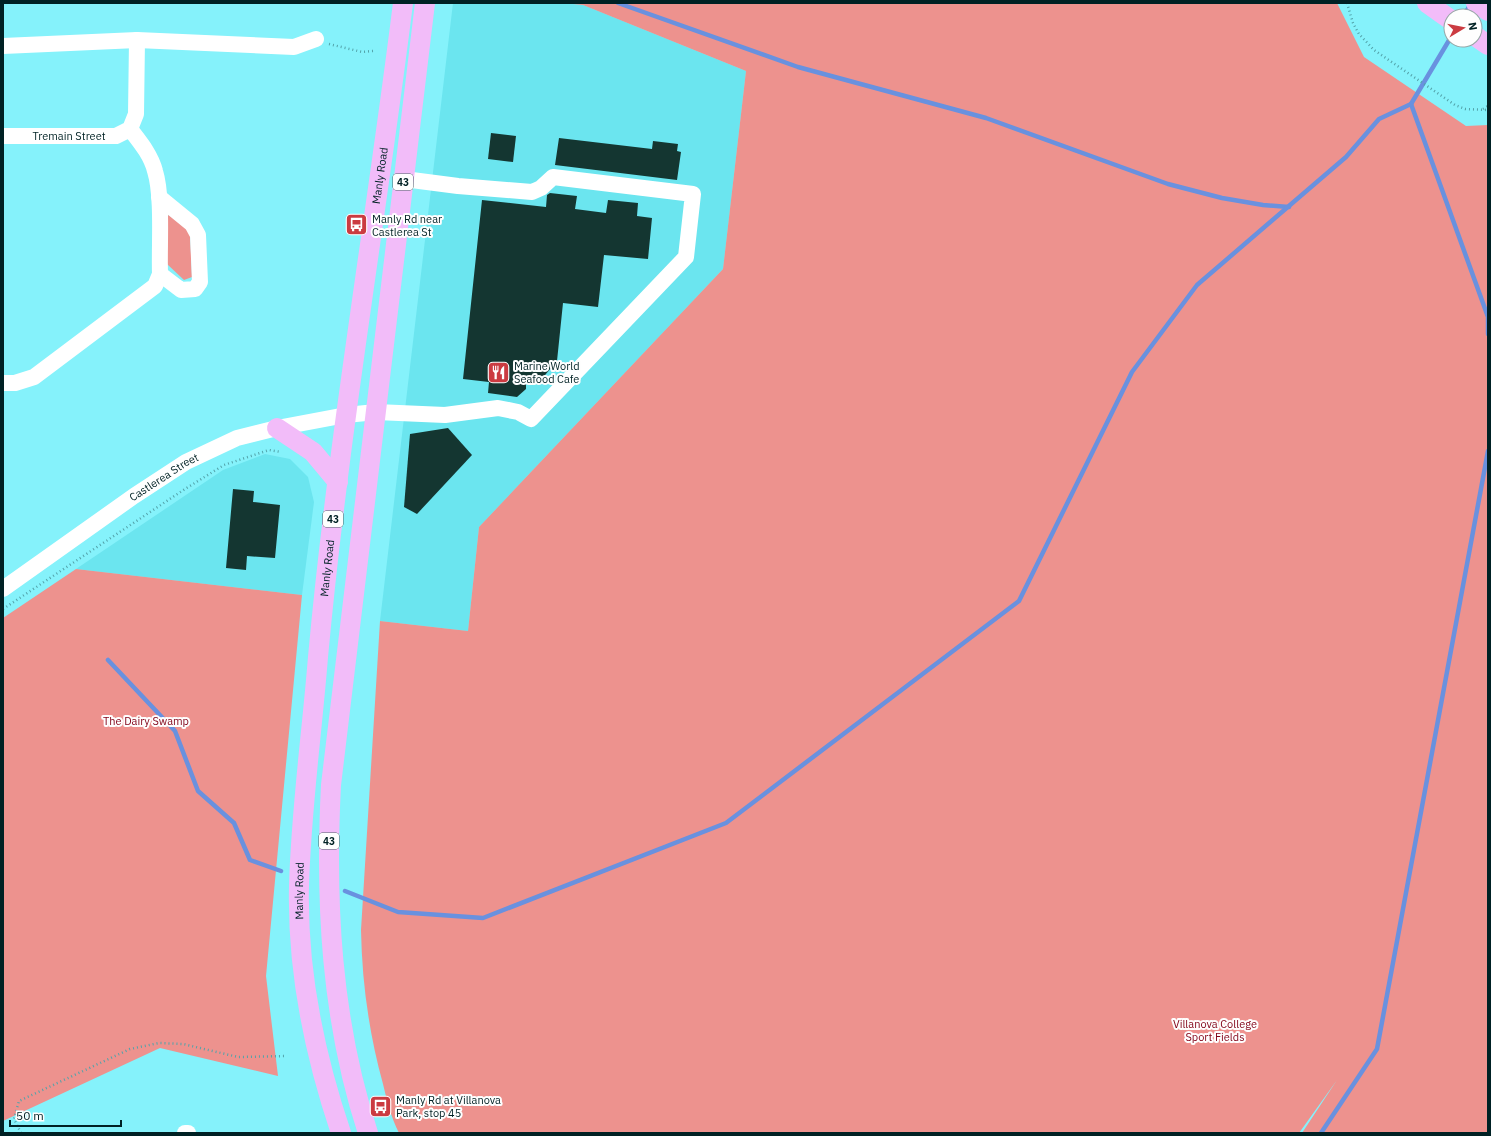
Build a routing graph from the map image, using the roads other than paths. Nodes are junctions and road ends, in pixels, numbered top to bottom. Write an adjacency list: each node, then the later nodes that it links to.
1 (403, 3): 17 (main road, Manly Road / 43)
2 (425, 3): 12 (main road, Manly Road / 43)
3 (1476, 3): 5 (main road)
4 (1428, 4): 6 (main road)
5 (1488, 11)
6 (1443, 14)
7 (316, 39): 8 (street)
8 (137, 40): 9 (street); 10 (street)
9 (3, 46)
10 (130, 129): 11 (street, Tremain Street); 13 (street)
11 (3, 136)
12 (404, 179): 16 (main road, Manly Road / 43); 16 (street, Castlerea Street)
13 (158, 197): 14 (street); 14 (street)
14 (160, 274): 15 (street)
15 (3, 383)
16 (376, 412): 17 (street, Castlerea Street); 24 (main road, Manly Road / 43)
17 (346, 415): 18 (street, Castlerea Street); 19 (main road, Manly Road / 43)
18 (277, 428): 19 (main road); 20 (street, Castlerea Street)
19 (338, 482): 23 (main road, Manly Road / 43)
20 (3, 589)
21 (185, 1133): 22 (street)
22 (188, 1133)
23 (341, 1133)
24 (368, 1133)

